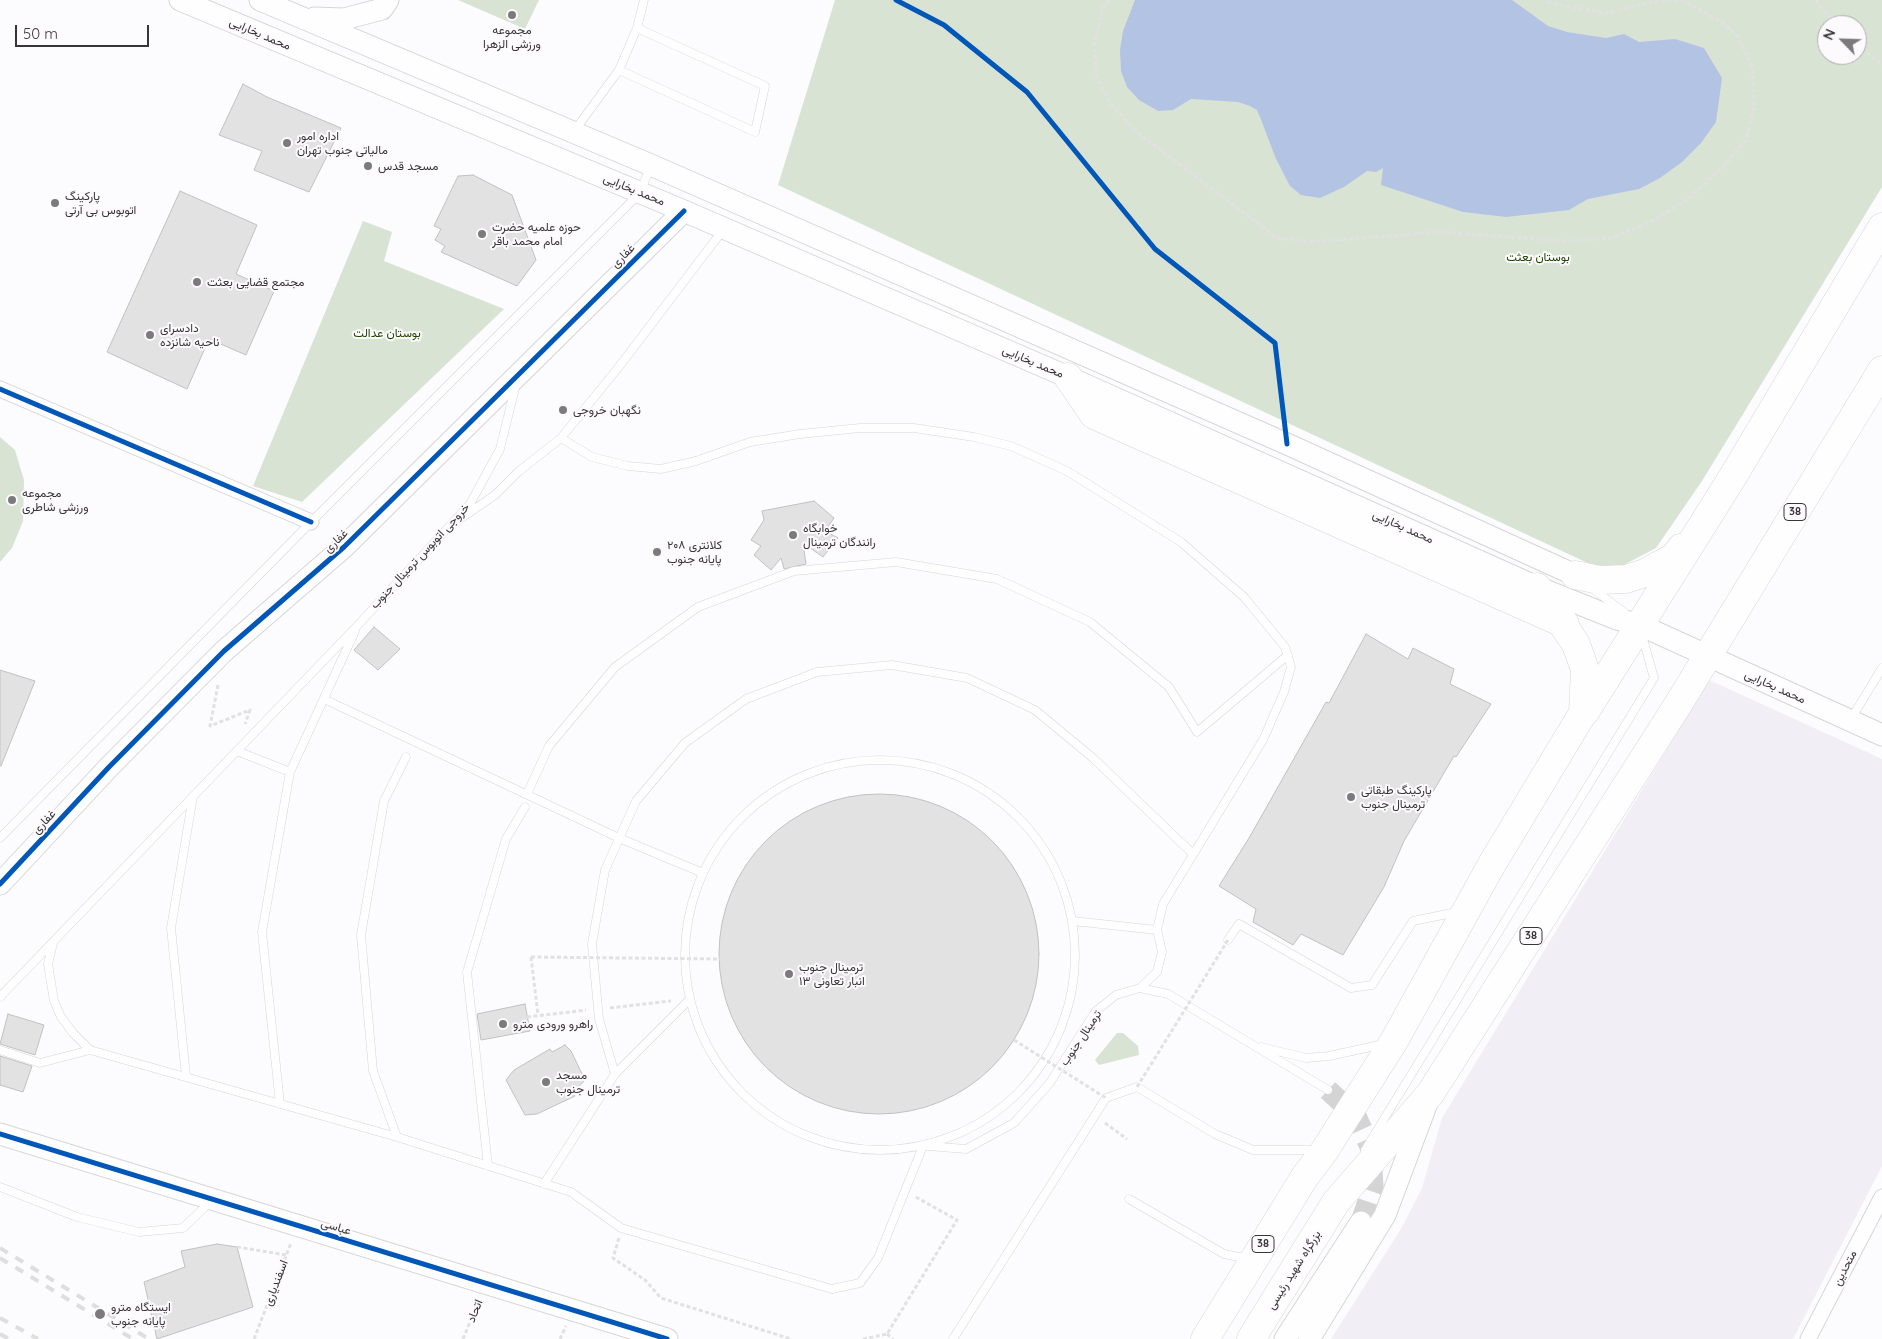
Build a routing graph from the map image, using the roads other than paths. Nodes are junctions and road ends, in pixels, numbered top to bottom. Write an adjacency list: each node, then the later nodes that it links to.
1 (180, 0): 10 (main road, محمد بخارایی)
2 (260, 0): 5 (main road)
3 (388, 0): 5 (main road)
4 (644, 0): 6 (lane)
5 (304, 18): 8 (main road)
6 (637, 28): 7 (lane); 7 (lane)
7 (619, 70): 8 (lane)
8 (574, 132): 9 (main road)
9 (660, 169): 10 (lane, غفاری); 11 (main road); 22 (main road)
10 (640, 193): 11 (main road, محمد بخارایی); 20 (lane, غفاری)
11 (684, 211): 13 (main road, محمد بخارایی); 15 (main road, غفاری)
12 (1882, 227): 19 (highway, 38)
13 (724, 228): 16 (main road, محمد بخارایی); 18 (lane)
14 (1882, 370): 28 (highway, 38)
15 (519, 373): 21 (lane, خروجی اتوبوس ترمینال جنوب); 44 (main road, غفاری)
16 (1068, 378): 23 (main road, محمد بخارایی); 24 (highway)
17 (0, 389): 20 (street)
18 (561, 438): 21 (lane); 27 (lane)
19 (1732, 478): 22 (highway); 26 (highway, 38)
20 (311, 522): 40 (lane, غفاری)
21 (448, 528): 25 (lane, خروجی اتوبوس ترمینال جنوب)
22 (1575, 575): 26 (lane)
23 (1538, 586): 24 (highway); 26 (main road, محمد بخارایی)
24 (1565, 624): 36 (highway)
25 (358, 625): 30 (lane); 33 (lane, خروجی اتوبوس ترمینال جنوب)
26 (1640, 625): 28 (main road, محمد بخارایی); 36 (highway, 38); 66 (lane)
27 (1288, 654): 37 (lane); 42 (lane)
28 (1707, 655): 31 (main road, محمد بخارایی); 60 (highway, 38)
29 (1882, 668): 31 (lane)
30 (324, 699): 35 (lane); 37 (lane)
31 (1850, 720): 32 (main road, محمد بخارایی)
32 (1882, 735)
33 (237, 751): 35 (lane); 38 (lane, خروجی اتوبوس ترمینال جنوب)
34 (406, 757): 63 (lane)
35 (290, 772): 61 (lane)
36 (1537, 790): 45 (highway, 38)
37 (527, 794): 41 (lane)
38 (194, 796): 49 (lane, خروجی اتوبوس ترمینال جنوب); 58 (lane)
39 (525, 808): 68 (lane)
40 (0, 838)
41 (619, 838): 42 (lane); 43 (lane); 57 (lane)
42 (1193, 854): 47 (lane)
43 (703, 873): 46 (lane); 52 (lane)
44 (0, 884)
45 (1479, 890): 48 (lane); 53 (highway, 38)
46 (1073, 921): 47 (lane); 64 (lane)
47 (1157, 930): 50 (lane)
48 (1228, 940)
49 (53, 942): 51 (lane, خروجی اتوبوس ترمینال جنوب); 56 (lane)
50 (1140, 988): 54 (lane, ترمینال جنوب); 64 (lane, ترمینال جنوب)
51 (0, 997)
52 (690, 999): 57 (lane); 64 (lane)
53 (1394, 1041): 54 (lane); 65 (highway, 38)
54 (1253, 1045): 59 (lane, ترمینال جنوب)
55 (0, 1050): 56 (lane)
56 (90, 1050): 58 (lane)
57 (615, 1074): 69 (lane)
58 (186, 1076): 61 (lane)
59 (1328, 1090)
60 (1430, 1094): 79 (highway, بزرگراه شهید رئیسی / 38); 81 (main road)
61 (280, 1104): 63 (lane)
62 (0, 1134): 73 (main road, عباسی)
63 (397, 1137): 68 (lane)
64 (923, 1146): 69 (lane)
65 (1325, 1150): 75 (highway, 38); 77 (lane)
66 (1362, 1155)
67 (1357, 1163): 79 (lane)
68 (488, 1166): 69 (lane)
69 (544, 1184)
70 (0, 1187): 73 (lane)
71 (1882, 1197): 82 (street, متحدین)
72 (1129, 1199): 75 (lane)
73 (212, 1200): 76 (main road, عباسی)
74 (1361, 1222): 80 (main road)
75 (1254, 1259): 78 (highway, 38)
76 (667, 1339)
77 (952, 1339)
78 (1205, 1339)
79 (1250, 1339)
80 (1285, 1339)
81 (1309, 1339)
82 (1808, 1339)

